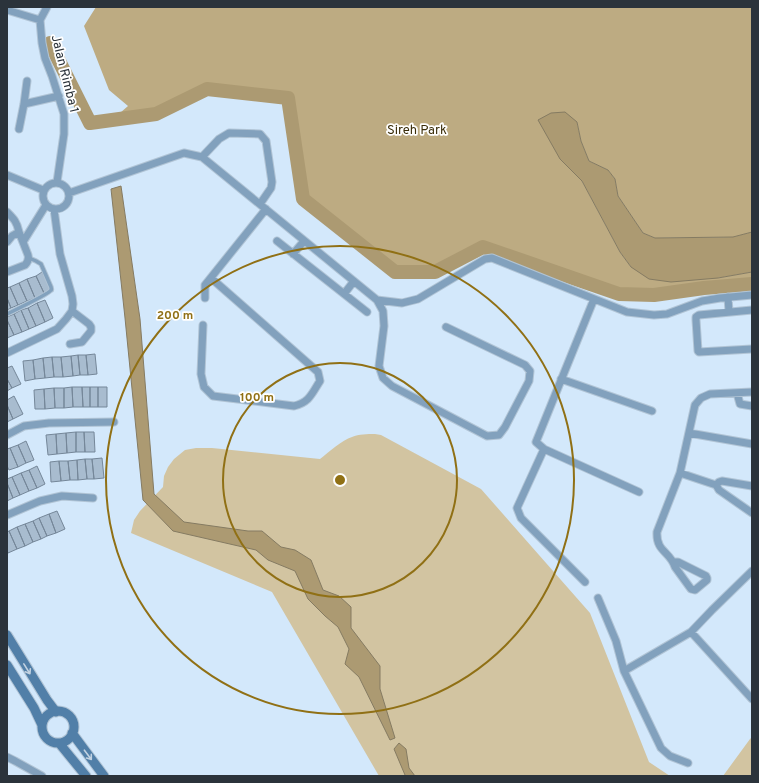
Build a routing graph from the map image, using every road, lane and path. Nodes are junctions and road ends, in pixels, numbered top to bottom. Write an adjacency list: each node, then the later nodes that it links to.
1 (8, 7): 3 (lane)
2 (47, 7): 4 (street)
3 (7, 10): 4 (street)
4 (40, 20): 6 (street, Jalan Rimba 1)
5 (27, 81): 7 (street)
6 (59, 96): 7 (street); 11 (street, Jalan Rimba 1)
7 (24, 104): 8 (street)
8 (19, 129)
9 (202, 156): 13 (street); 15 (street); 15 (street)
10 (7, 175): 12 (street)
11 (57, 182): 12 (street); 13 (street)
12 (43, 190): 14 (street)
13 (69, 193): 16 (street)
14 (46, 205): 16 (street); 22 (street)
15 (263, 206): 20 (street); 26 (street)
16 (54, 209): 35 (street)
17 (7, 212): 18 (street)
18 (19, 232): 21 (street); 22 (street)
19 (277, 241): 23 (street)
20 (304, 241): 23 (street); 27 (street)
21 (7, 242)
22 (23, 242): 24 (street)
23 (293, 254): 28 (street)
24 (28, 258): 25 (street); 38 (lane)
25 (7, 272)
26 (211, 278): 31 (street); 39 (street)
27 (354, 281): 28 (street); 33 (street)
28 (344, 294): 36 (street)
29 (752, 295): 30 (street)
30 (728, 297): 32 (street); 37 (street)
31 (205, 298)
32 (594, 299): 33 (street); 44 (street)
33 (377, 300): 40 (street)
34 (752, 310): 37 (street)
35 (72, 311): 41 (street); 43 (street)
36 (367, 312)
37 (729, 312): 42 (street)
38 (7, 314)
39 (203, 325)
40 (446, 327)
41 (70, 344)
42 (752, 349)
43 (7, 353)
44 (561, 379): 48 (street); 53 (street)
45 (752, 392): 46 (street)
46 (737, 393): 47 (street); 50 (street)
47 (752, 406)
48 (652, 411)
49 (114, 422): 51 (street)
50 (689, 433): 52 (street); 54 (street)
51 (7, 434)
52 (752, 444)
53 (544, 449): 57 (street); 64 (street)
54 (680, 473): 55 (street); 61 (street)
55 (716, 485): 56 (street); 59 (street)
56 (752, 486)
57 (639, 492)
58 (93, 498): 60 (street)
59 (752, 513)
60 (7, 515)
61 (674, 562): 61 (street)
62 (752, 571): 63 (street)
63 (746, 578): 65 (street); 67 (street)
64 (585, 582)
65 (752, 584)
66 (598, 598): 70 (street)
67 (691, 632): 70 (street); 71 (street)
68 (7, 635): 72 (street, one-way to 72)
69 (7, 665): 73 (street)
70 (624, 671): 77 (street)
71 (752, 699)
72 (56, 712): 73 (street); 74 (street)
73 (42, 725): 75 (street)
74 (72, 733): 75 (street); 80 (street, one-way to 80)
75 (60, 743): 79 (street)
76 (7, 757): 78 (street)
77 (688, 763)
78 (42, 776)
79 (86, 776)
80 (104, 776)

